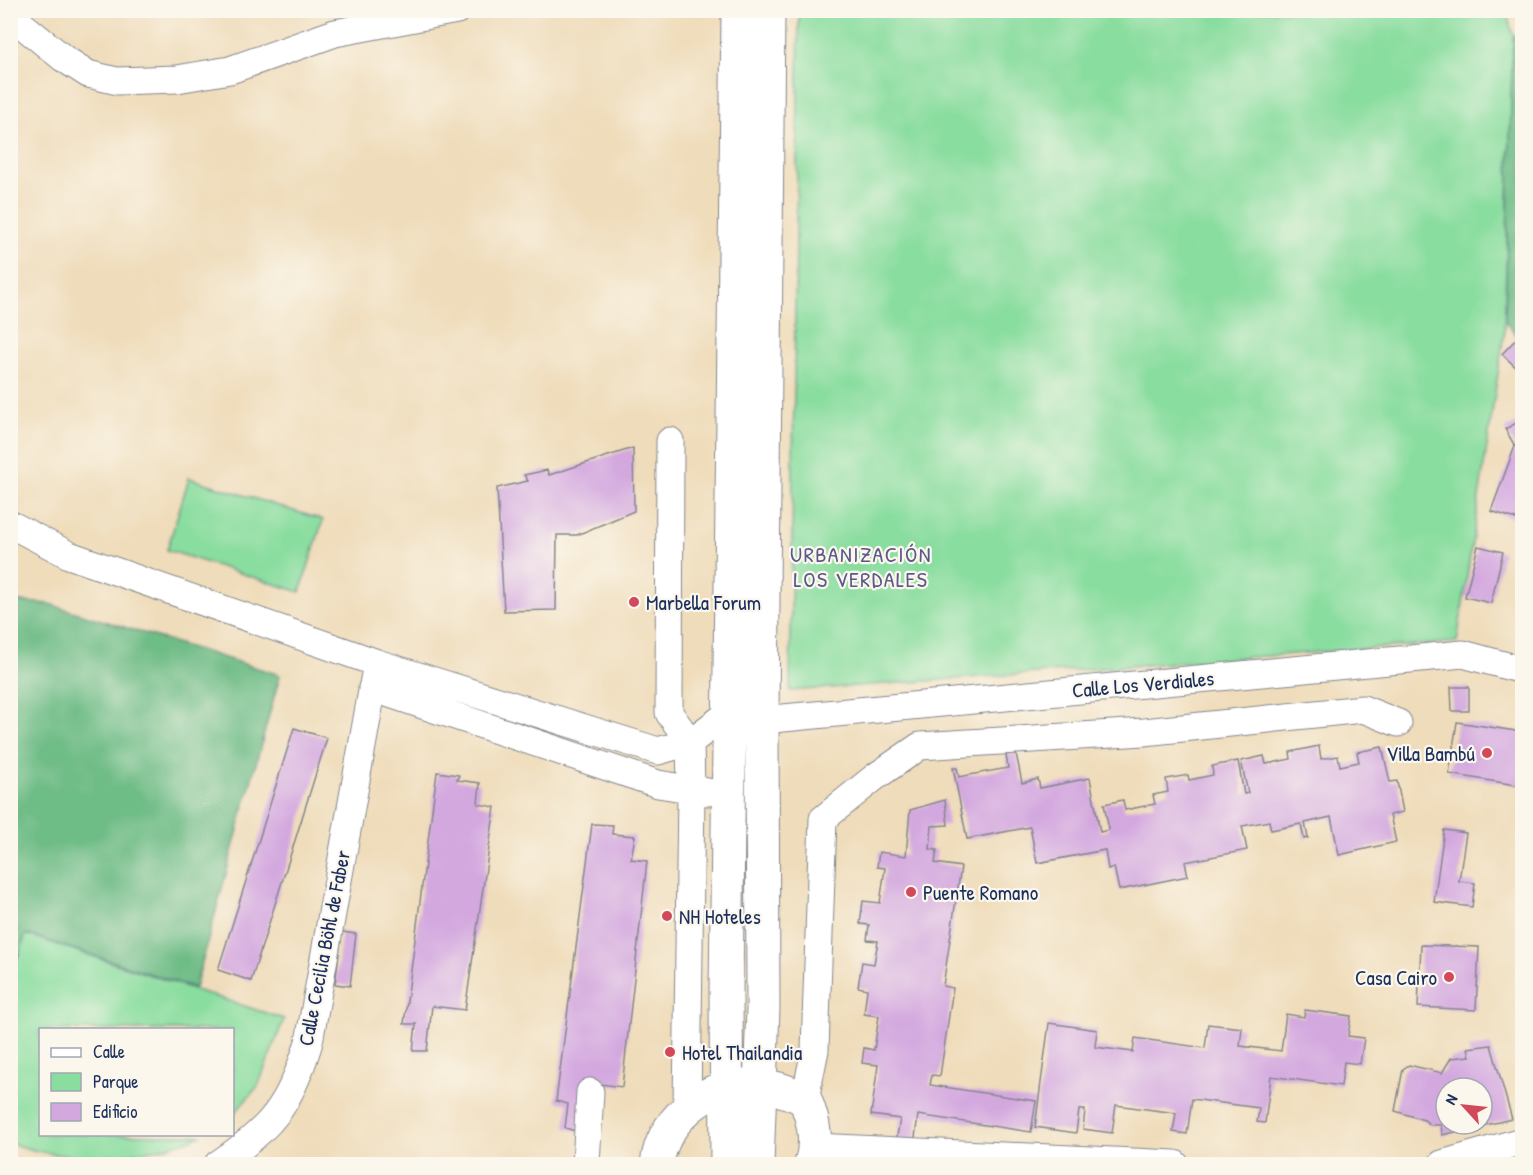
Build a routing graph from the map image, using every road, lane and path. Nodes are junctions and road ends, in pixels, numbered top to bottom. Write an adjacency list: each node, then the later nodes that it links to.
1 (457, 10): 4 (street)
2 (738, 10): 9 (main road)
3 (768, 10): 10 (main road)
4 (10, 15)
5 (670, 441): 12 (street)
6 (10, 524): 8 (street)
7 (1522, 670): 10 (street, Calle Los Verdiales)
8 (373, 684): 12 (street); 13 (street); 23 (street, Calle Cecilia Böhl de Faber)
9 (729, 713): 12 (street); 14 (main road)
10 (762, 720): 15 (main road)
11 (1398, 723): 17 (street)
12 (690, 741): 13 (street)
13 (691, 790): 14 (street); 18 (street)
14 (728, 792): 15 (main road)
15 (743, 1086): 17 (main road); 18 (main road); 25 (main road); 26 (main road)
16 (590, 1092): 24 (street)
17 (805, 1099): 20 (main road)
18 (687, 1108): 22 (main road)
19 (1522, 1141): 28 (street)
20 (814, 1156): 21 (street)
21 (1016, 1161): 27 (street)
22 (654, 1162)
23 (218, 1164)
24 (586, 1164)
25 (727, 1164)
26 (757, 1164)
27 (1175, 1164)
28 (1442, 1164)

